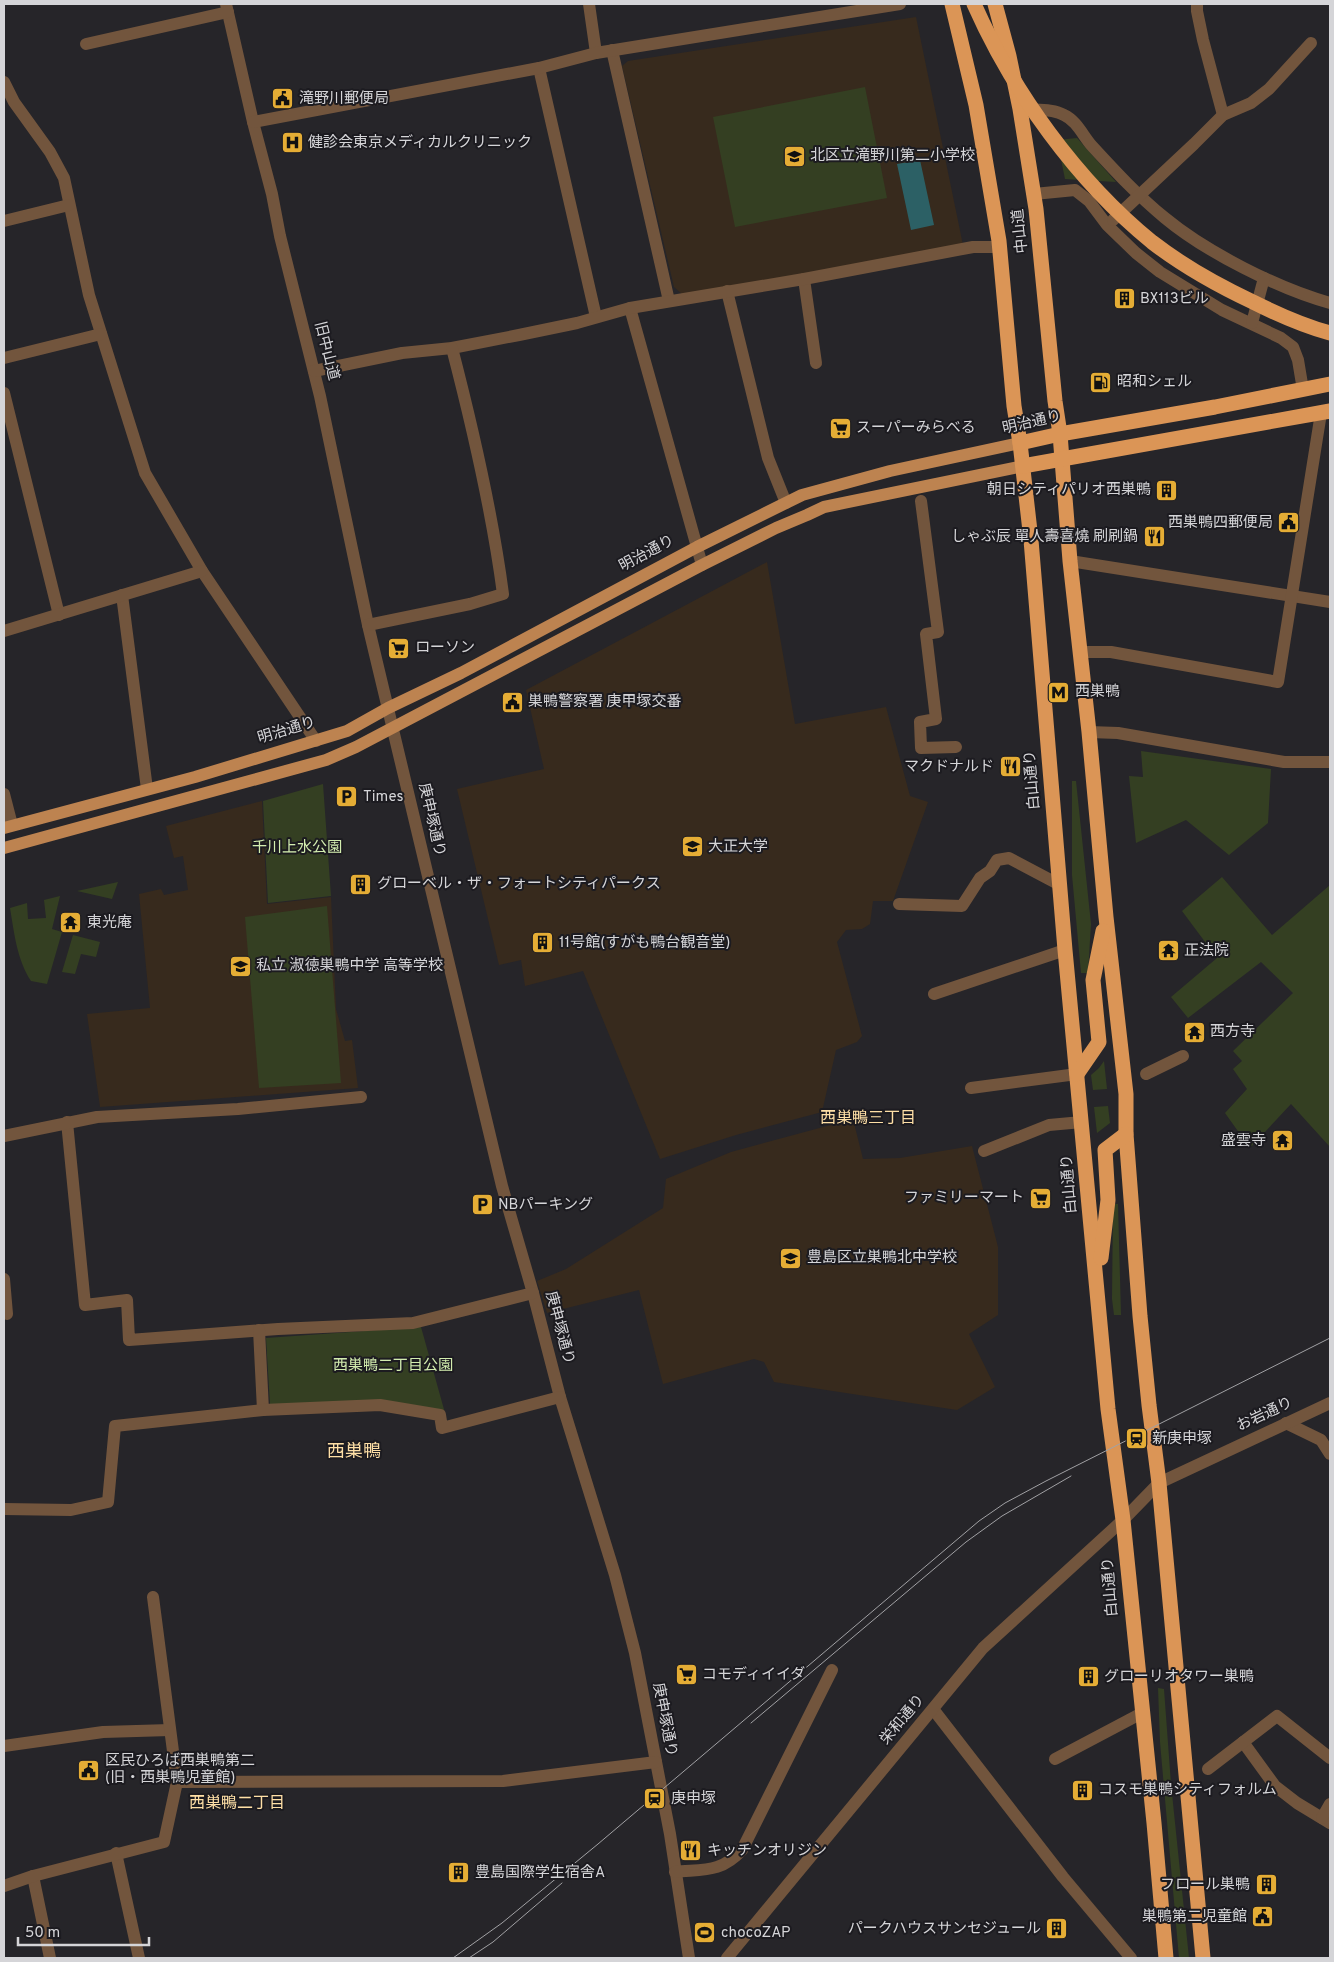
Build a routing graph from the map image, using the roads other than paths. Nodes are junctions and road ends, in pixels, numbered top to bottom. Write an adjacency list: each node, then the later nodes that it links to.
1 (589, 4): 12 (street)
2 (900, 4): 11 (street)
3 (952, 4): 23 (highway, 中山道)
4 (974, 4): 33 (highway, bridge)
5 (979, 4): 32 (highway)
6 (995, 4): 15 (highway, 中山道)
7 (1197, 4): 16 (street)
8 (227, 8): 10 (street); 17 (street, 旧中山道)
9 (1311, 43): 16 (street)
10 (86, 44)
11 (612, 50): 12 (street); 27 (street)
12 (596, 53): 13 (street)
13 (539, 68): 17 (street); 30 (street)
14 (4, 82): 20 (street)
15 (1020, 108): 18 (highway, 中山道); 19 (street)
16 (1223, 115): 19 (street)
17 (253, 122): 38 (street, 旧中山道)
18 (1034, 194): 22 (street); 44 (highway, 中山道)
19 (1138, 195): 22 (street); 24 (street)
20 (70, 205): 21 (street); 34 (street)
21 (4, 221)
22 (1107, 225): 31 (street)
23 (1000, 246): 25 (street); 42 (highway, 中山道)
24 (1264, 278): 28 (street); 31 (street)
25 (804, 279): 26 (street); 37 (street)
26 (727, 292): 27 (street); 49 (street)
27 (669, 301): 29 (street)
28 (1330, 303)
29 (630, 308): 30 (street); 50 (street)
30 (596, 317): 35 (street)
31 (1252, 323): 40 (street)
32 (1330, 328)
33 (1330, 333)
34 (101, 334): 36 (street); 53 (street)
35 (452, 348): 38 (street); 58 (street)
36 (4, 358)
37 (816, 363)
38 (314, 371): 58 (street, 旧中山道)
39 (1330, 384): 40 (highway, 明治通り)
40 (1304, 390): 44 (highway, 明治通り)
41 (4, 393): 57 (street)
42 (1014, 406): 45 (highway, 白山通り)
43 (1326, 412): 46 (highway); 55 (street)
44 (1060, 434): 45 (highway, 明治通り); 46 (highway, 中山道)
45 (1020, 443): 47 (highway, 白山通り); 49 (main road, 明治通り)
46 (1062, 458): 47 (highway); 51 (highway)
47 (1023, 466): 52 (main road); 71 (highway, 白山通り)
48 (921, 502): 65 (street)
49 (786, 503): 50 (main road, 明治通り)
50 (697, 547): 52 (street); 61 (main road, 明治通り)
51 (1070, 561): 55 (street); 60 (highway)
52 (702, 565): 62 (main road)
53 (202, 571): 54 (street); 64 (street)
54 (122, 595): 57 (street); 67 (street)
55 (1292, 596): 56 (street); 60 (street)
56 (1330, 602)
57 (59, 615): 59 (street)
58 (368, 625): 61 (street, 旧中山道)
59 (4, 631)
60 (1080, 652): 63 (highway)
61 (388, 708): 62 (street, 庚申塚通り); 64 (main road, 明治通り)
62 (392, 728): 70 (main road); 88 (street, 庚申塚通り)
63 (1089, 732): 66 (street); 73 (highway)
64 (316, 740): 67 (main road, 明治通り)
65 (956, 747)
66 (1330, 762)
67 (147, 789): 69 (main road, 明治通り)
68 (4, 794): 69 (street)
69 (8, 827)
70 (4, 848)
71 (1060, 885): 72 (street); 74 (highway, 白山通り)
72 (899, 904)
73 (1106, 917): 77 (highway); 83 (highway)
74 (1065, 950): 75 (street); 77 (highway, 白山通り)
75 (934, 994)
76 (1183, 1056): 78 (street)
77 (1077, 1074): 79 (street); 82 (highway, 白山通り)
78 (1146, 1074)
79 (971, 1088)
80 (361, 1096): 81 (street)
81 (67, 1122): 84 (street); 90 (street)
82 (1082, 1122): 85 (street); 87 (highway, 白山通り)
83 (1126, 1134): 87 (highway); 96 (highway)
84 (4, 1136)
85 (984, 1151)
86 (4, 1279): 89 (street)
87 (1097, 1286): 98 (highway, 白山通り)
88 (533, 1293): 90 (street); 91 (street, 庚申塚通り)
89 (7, 1314)
90 (259, 1330): 93 (street)
91 (560, 1397): 93 (street); 108 (street, 庚申塚通り)
92 (1330, 1403): 94 (street, お岩通り)
93 (263, 1410): 97 (street)
94 (1286, 1423): 95 (street); 96 (street, お岩通り)
95 (1330, 1454)
96 (1159, 1483): 98 (street, 栄和通り); 123 (highway)
97 (4, 1509)
98 (1123, 1520): 101 (street, 栄和通り); 102 (highway, 白山通り)
99 (154, 1597): 103 (street)
100 (832, 1670): 114 (street)
101 (933, 1708): 120 (street, 栄和通り); 121 (street)
102 (1142, 1713): 107 (street); 122 (highway, 白山通り)
103 (170, 1730): 105 (street); 110 (street)
104 (1243, 1742): 106 (street); 109 (street); 112 (street)
105 (4, 1746)
106 (1330, 1758)
107 (1055, 1759)
108 (656, 1762): 110 (street); 114 (street, 庚申塚通り)
109 (1208, 1769)
110 (177, 1782): 113 (street)
111 (1330, 1804): 112 (street)
112 (1326, 1820)
113 (116, 1853): 115 (street); 118 (street)
114 (675, 1872): 119 (street, 庚申塚通り)
115 (33, 1876): 116 (street); 117 (street)
116 (4, 1886)
117 (50, 1958)
118 (139, 1958)
119 (689, 1958)
120 (727, 1958)
121 (1131, 1958)
122 (1166, 1958)
123 (1203, 1958)

